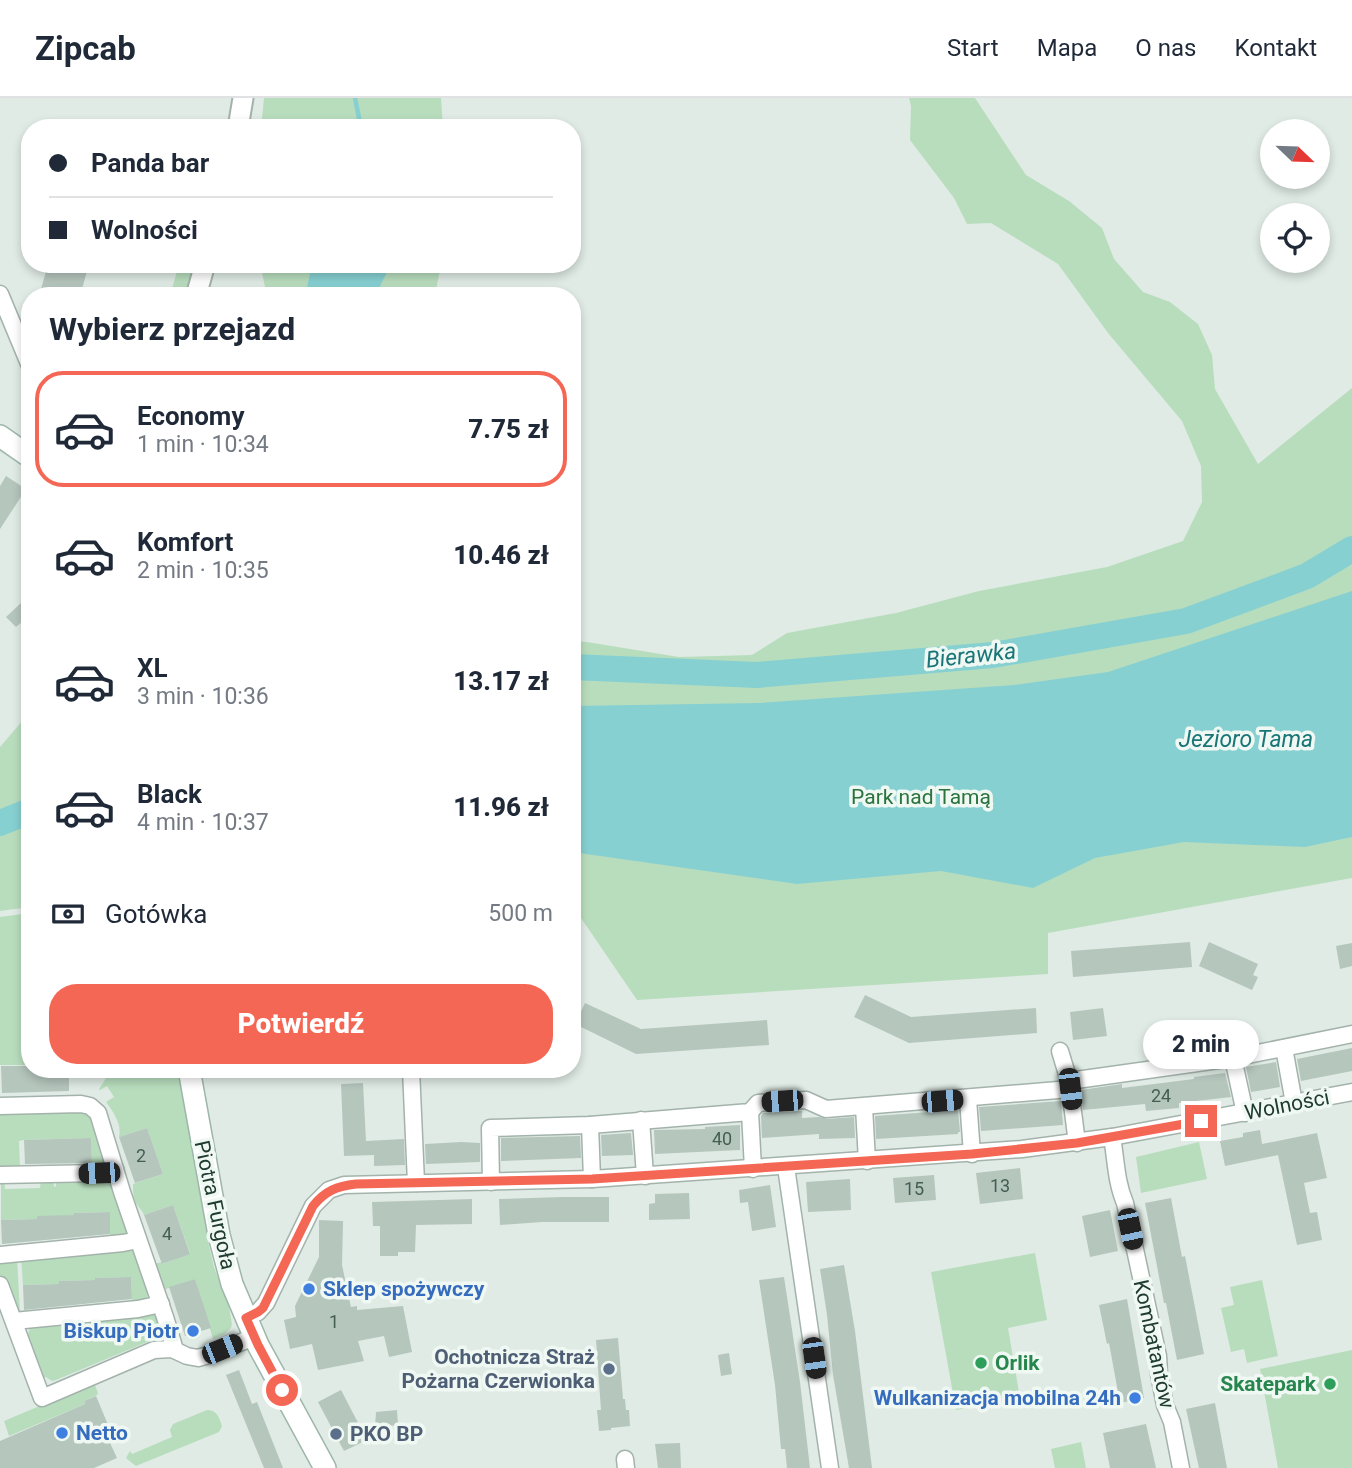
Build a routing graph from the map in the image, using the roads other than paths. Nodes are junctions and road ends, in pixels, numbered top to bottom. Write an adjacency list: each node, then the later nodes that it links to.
1 (243, 98): 2 (street)
2 (239, 119)
3 (0, 294): 4 (street)
4 (21, 344)
5 (0, 436): 6 (main road)
6 (21, 451)
7 (1352, 1034): 8 (street)
8 (1284, 1048): 10 (street); 16 (street)
9 (1060, 1051): 13 (street)
10 (1233, 1058): 13 (street); 20 (street)
11 (191, 1078): 40 (main road, Piotra Furgoła)
12 (411, 1078): 34 (street)
13 (1070, 1085): 15 (street); 24 (street)
14 (1352, 1092): 16 (street, Wolności)
15 (968, 1098): 18 (street); 25 (street)
16 (1294, 1103): 20 (street, Wolności)
17 (0, 1106): 28 (street)
18 (864, 1107): 19 (street); 26 (street)
19 (750, 1112): 21 (street); 29 (street)
20 (1245, 1113): 23 (street, Wolności)
21 (641, 1120): 22 (street); 31 (street)
22 (590, 1125): 32 (street); 33 (street)
23 (1112, 1138): 24 (street, Wolności); 44 (street, Kombatantów)
24 (1077, 1143): 25 (street, Wolności)
25 (972, 1154): 26 (street, Wolności)
26 (867, 1161): 27 (street, Wolności)
27 (786, 1167): 29 (street, Wolności); 43 (street)
28 (115, 1169): 30 (street); 35 (street)
29 (753, 1169): 31 (street, Wolności)
30 (0, 1175)
31 (645, 1176): 32 (street, Wolności)
32 (592, 1179): 33 (street, Wolności)
33 (491, 1182): 34 (street, Wolności)
34 (415, 1183): 40 (street, Wolności)
35 (138, 1240): 36 (street); 38 (street)
36 (0, 1255)
37 (0, 1285): 39 (street)
38 (160, 1304): 39 (street); 41 (street)
39 (14, 1321): 41 (street)
40 (250, 1327): 41 (street); 42 (main road, Piotra Furgoła)
41 (175, 1350)
42 (325, 1468)
43 (830, 1468)
44 (1181, 1468)

